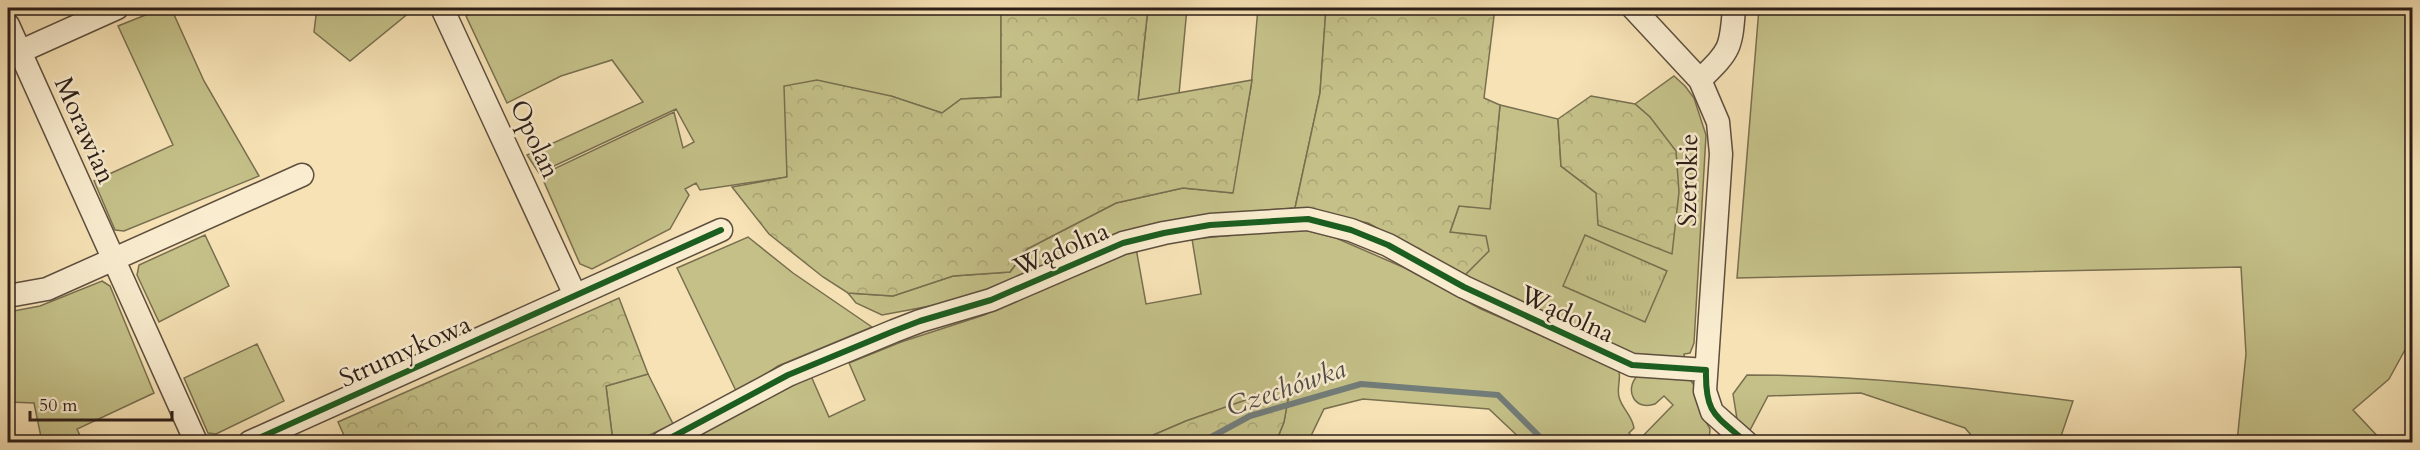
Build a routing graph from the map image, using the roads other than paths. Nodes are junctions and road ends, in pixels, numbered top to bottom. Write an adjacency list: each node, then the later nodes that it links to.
1 (117, 8): 6 (street)
2 (442, 8): 12 (street, Opolan)
3 (1633, 8): 7 (street, Szerokie)
4 (1734, 8): 7 (street)
5 (8, 25): 6 (street, Morawian)
6 (13, 55): 10 (street, Morawian)
7 (1700, 80): 13 (street, Szerokie)
8 (302, 175): 10 (street)
9 (721, 230): 12 (street, Strumykowa)
10 (112, 258): 11 (street); 14 (street, Morawian)
11 (8, 296)
12 (575, 296): 15 (street, Strumykowa)
13 (1706, 370): 16 (street, Wądolna); 17 (street)
14 (196, 442)
15 (250, 442)
16 (663, 442)
17 (1746, 442)

